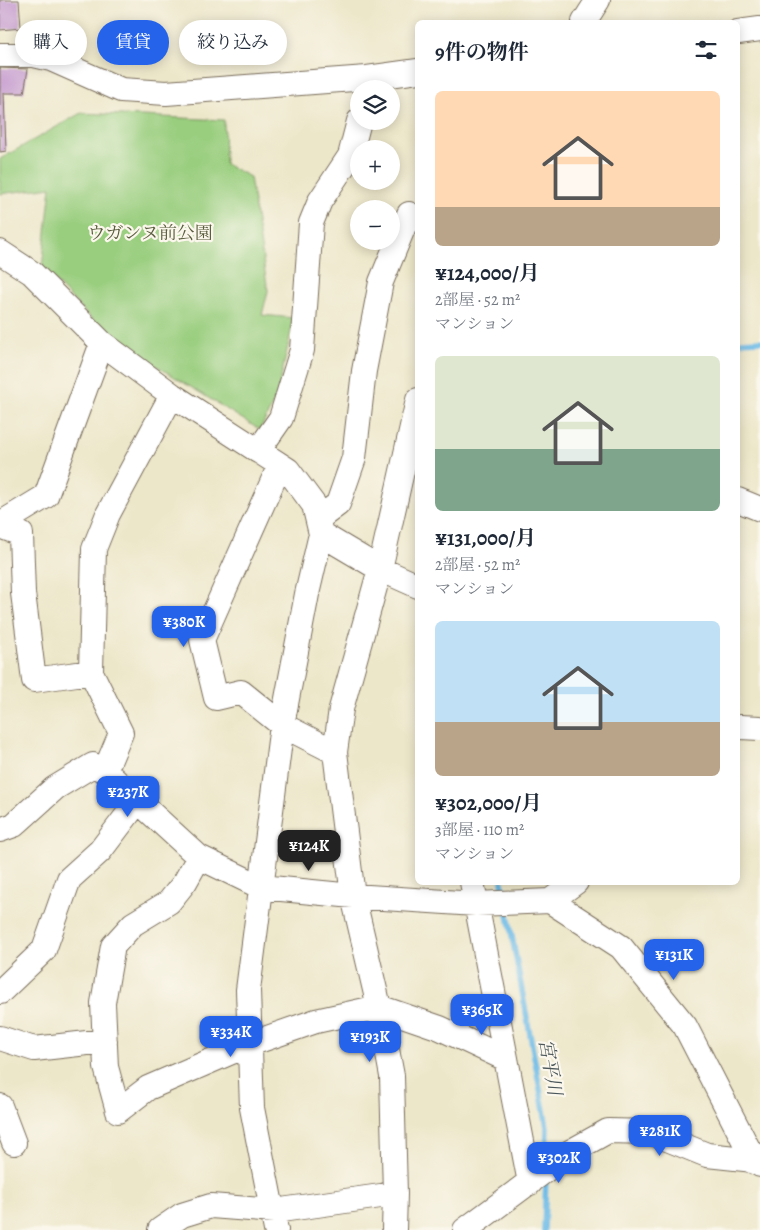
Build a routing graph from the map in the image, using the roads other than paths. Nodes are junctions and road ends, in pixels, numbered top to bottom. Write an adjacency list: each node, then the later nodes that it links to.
1 (598, 0): 2 (street)
2 (585, 20)
3 (760, 29): 4 (street)
4 (740, 32)
5 (0, 55): 8 (street)
6 (415, 72): 7 (street)
7 (382, 80)
8 (350, 85)
9 (357, 130): 15 (street)
10 (415, 217): 20 (street)
11 (0, 252): 12 (street)
12 (102, 343): 13 (street); 19 (street)
13 (172, 395): 15 (street); 23 (street)
14 (415, 413): 21 (street)
15 (258, 451): 16 (street)
16 (280, 465): 20 (street); 24 (street)
17 (740, 501): 18 (street)
18 (760, 509)
19 (0, 525): 23 (street)
20 (320, 526): 21 (street); 24 (street)
21 (380, 569): 22 (street); 25 (street)
22 (415, 585)
23 (91, 672): 26 (street)
24 (282, 725): 25 (street); 31 (street)
25 (335, 752): 32 (street)
26 (105, 771): 27 (street); 28 (street)
27 (138, 801): 29 (street); 35 (street)
28 (0, 830)
29 (199, 857): 31 (street); 38 (street)
30 (572, 885): 34 (street)
31 (261, 888): 32 (street); 39 (street)
32 (353, 896): 33 (street); 36 (street)
33 (489, 898): 34 (street); 40 (street)
34 (550, 901): 43 (street)
35 (0, 992)
36 (379, 1007): 39 (street); 40 (street); 45 (street)
37 (0, 1038): 38 (street)
38 (104, 1041): 39 (street)
39 (250, 1044): 46 (street)
40 (506, 1059): 44 (street)
41 (0, 1106): 42 (street)
42 (14, 1142)
43 (758, 1161): 44 (street)
44 (534, 1180): 49 (street)
45 (395, 1194): 46 (street); 48 (street)
46 (275, 1220): 47 (street)
47 (160, 1230)
48 (394, 1230)
49 (465, 1230)

